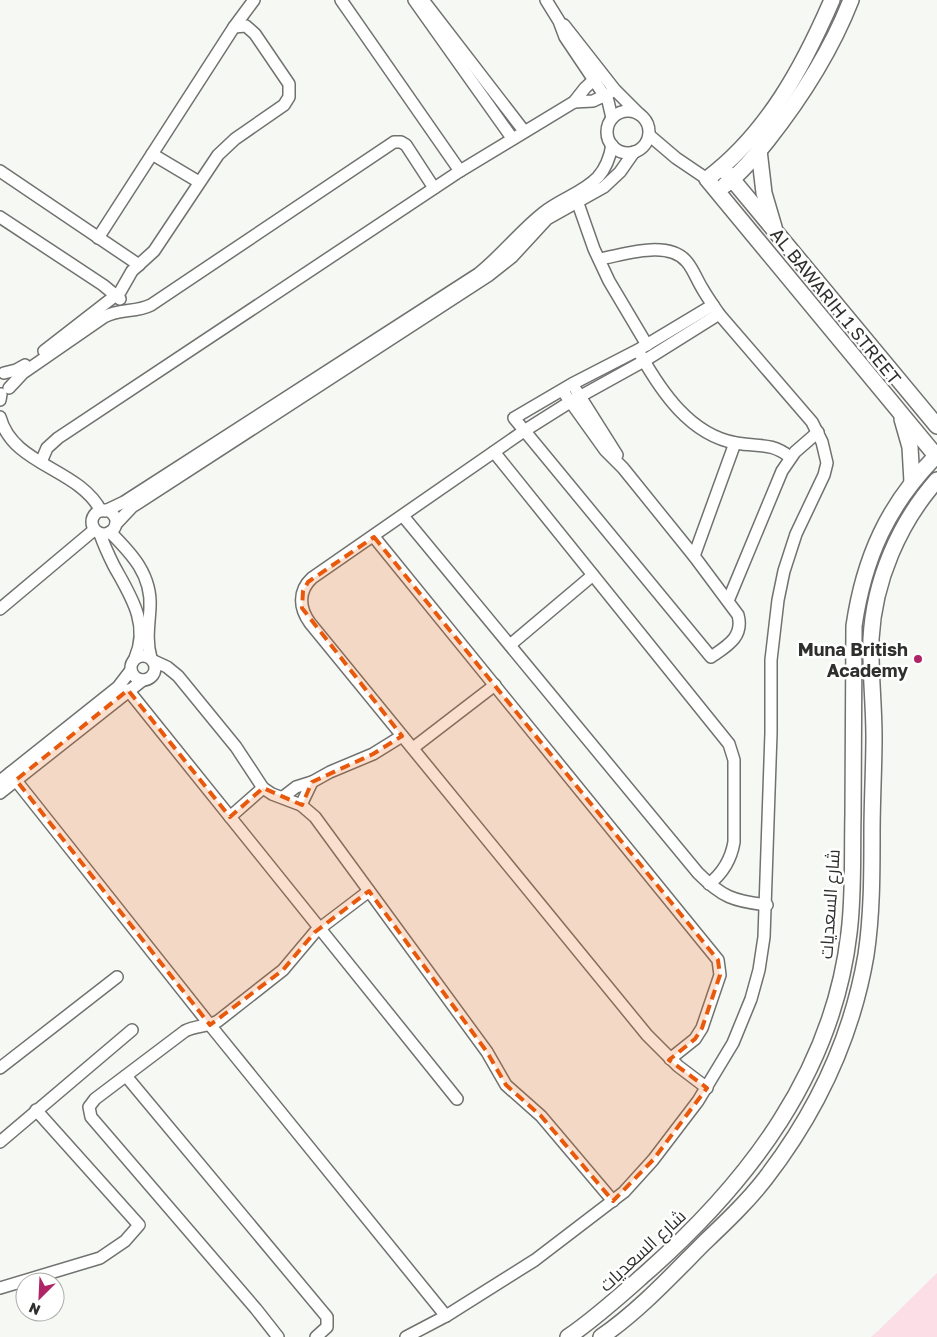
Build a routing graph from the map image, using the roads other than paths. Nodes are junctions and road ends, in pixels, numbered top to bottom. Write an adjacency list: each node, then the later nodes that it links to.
1 (254, 0): 9 (street)
2 (341, 0): 24 (street)
3 (414, 0): 8 (street)
4 (423, 0): 8 (street)
5 (546, 0): 11 (street)
6 (832, 0): 23 (street)
7 (851, 0): 20 (street)
8 (432, 17): 10 (street)
9 (234, 27): 22 (street); 28 (street)
10 (471, 70): 16 (street); 18 (street)
11 (597, 76): 12 (street); 13 (street)
12 (610, 93): 13 (street); 14 (street); 15 (street)
13 (574, 102): 16 (street)
14 (640, 114): 15 (street); 17 (street)
15 (612, 118): 19 (street)
16 (524, 131): 18 (street)
17 (649, 134): 21 (street); 26 (street)
18 (512, 138): 24 (street)
19 (612, 145): 21 (street); 31 (street)
20 (759, 150): 27 (street); 33 (street)
21 (634, 152): 31 (street)
22 (152, 154): 28 (street); 34 (street)
23 (722, 167): 26 (street); 27 (street, AL BAWARIH 1 STREET)
24 (460, 171): 29 (street)
25 (0, 172): 34 (street)
26 (707, 178): 30 (street, AL BAWARIH 1 STREET)
27 (732, 180): 30 (street); 33 (street, AL BAWARIH 1 STREET)
28 (199, 182): 36 (street)
29 (434, 188): 39 (street); 60 (street)
30 (717, 191): 48 (street, AL BAWARIH 1 STREET)
31 (576, 197): 35 (street); 45 (street)
32 (0, 217): 37 (street)
33 (776, 233): 47 (street, AL BAWARIH 1 STREET)
34 (98, 238): 36 (street)
35 (599, 259): 38 (street); 40 (street)
36 (139, 265): 37 (street)
37 (116, 296): 39 (street); 42 (street)
38 (716, 309): 40 (street); 41 (street); 53 (street)
39 (130, 310): 44 (street)
40 (642, 348): 41 (street); 43 (street)
41 (644, 361): 46 (street); 55 (street)
42 (1, 372): 44 (street)
43 (567, 387): 46 (street); 52 (street)
44 (2, 394)
45 (299, 394): 63 (street); 66 (street)
46 (575, 399): 52 (street); 68 (street)
47 (918, 403): 49 (street); 51 (street, AL BAWARIH 1 STREET)
48 (900, 413): 59 (street, AL BAWARIH 1 STREET); 62 (street)
49 (937, 415)
50 (0, 417): 57 (street)
51 (937, 426)
52 (524, 431): 56 (street); 70 (street)
53 (818, 432): 58 (street); 92 (street)
54 (0, 440): 57 (street)
55 (735, 443): 58 (street); 68 (street)
56 (494, 452): 64 (street); 69 (street)
57 (29, 455): 60 (street)
58 (790, 458): 70 (street)
59 (937, 458): 62 (street, شارع السعديات); 65 (street)
60 (41, 462): 63 (street)
61 (937, 480): 65 (street)
62 (912, 482): 110 (street, شارع السعديات)
63 (103, 511): 66 (street); 66 (street)
64 (403, 516): 67 (street); 72 (street)
65 (903, 526): 111 (street)
66 (105, 530): 71 (street); 73 (street); 74 (street)
67 (374, 537): 77 (street); 79 (street)
68 (694, 556): 70 (street)
69 (593, 575): 72 (street); 90 (street)
70 (728, 601)
71 (0, 608)
72 (510, 645): 90 (street)
73 (135, 658): 74 (street); 75 (street)
74 (153, 660): 76 (street); 85 (street)
75 (131, 670): 76 (street); 80 (street)
76 (143, 680): 78 (street)
77 (495, 685): 81 (street); 97 (street)
78 (128, 690): 80 (street); 89 (street)
79 (402, 736): 81 (street); 84 (street)
80 (52, 745): 82 (street)
81 (413, 748): 97 (street)
82 (13, 777): 83 (street); 86 (street); 95 (street)
83 (0, 781)
84 (312, 782): 87 (street); 88 (street)
85 (263, 788): 87 (street); 89 (street)
86 (0, 793)
87 (283, 797): 88 (street)
88 (301, 805): 91 (street)
89 (230, 816): 93 (street)
90 (709, 884): 92 (street)
91 (369, 891): 93 (street); 104 (street)
92 (767, 905): 100 (street)
93 (319, 928): 95 (street); 101 (street)
94 (117, 977): 98 (street)
95 (210, 1025): 99 (street); 106 (street)
96 (132, 1030): 102 (street)
97 (670, 1059): 100 (street)
98 (0, 1068)
99 (126, 1076): 107 (street); 108 (street)
100 (707, 1088): 104 (street)
101 (457, 1099)
102 (36, 1110): 103 (street); 105 (street)
103 (0, 1140)
104 (613, 1201): 106 (street)
105 (0, 1288)
106 (446, 1316): 109 (street)
107 (278, 1337)
108 (316, 1337)
109 (406, 1337)
110 (568, 1337)
111 (601, 1337)

